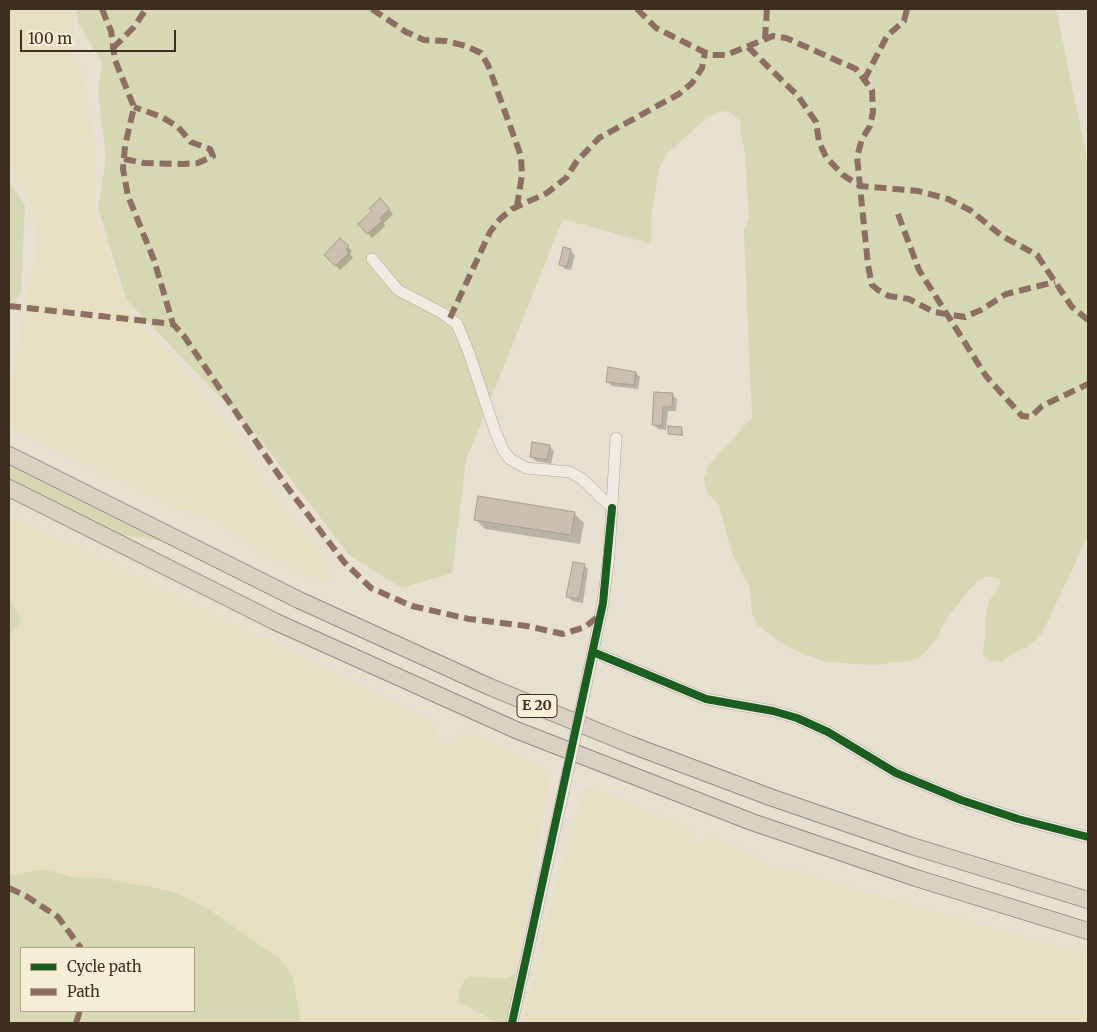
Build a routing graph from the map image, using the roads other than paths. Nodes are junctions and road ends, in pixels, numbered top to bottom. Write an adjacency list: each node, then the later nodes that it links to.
1 (372, 259): 5 (street)
2 (616, 438): 5 (street)
3 (9, 454): 8 (highway, E 20)
4 (9, 488): 9 (highway, E 20)
5 (612, 508): 6 (street)
6 (593, 652): 7 (street); 10 (street, bridge)
7 (1088, 837)
8 (1088, 900)
9 (1088, 931)
10 (512, 1023)

